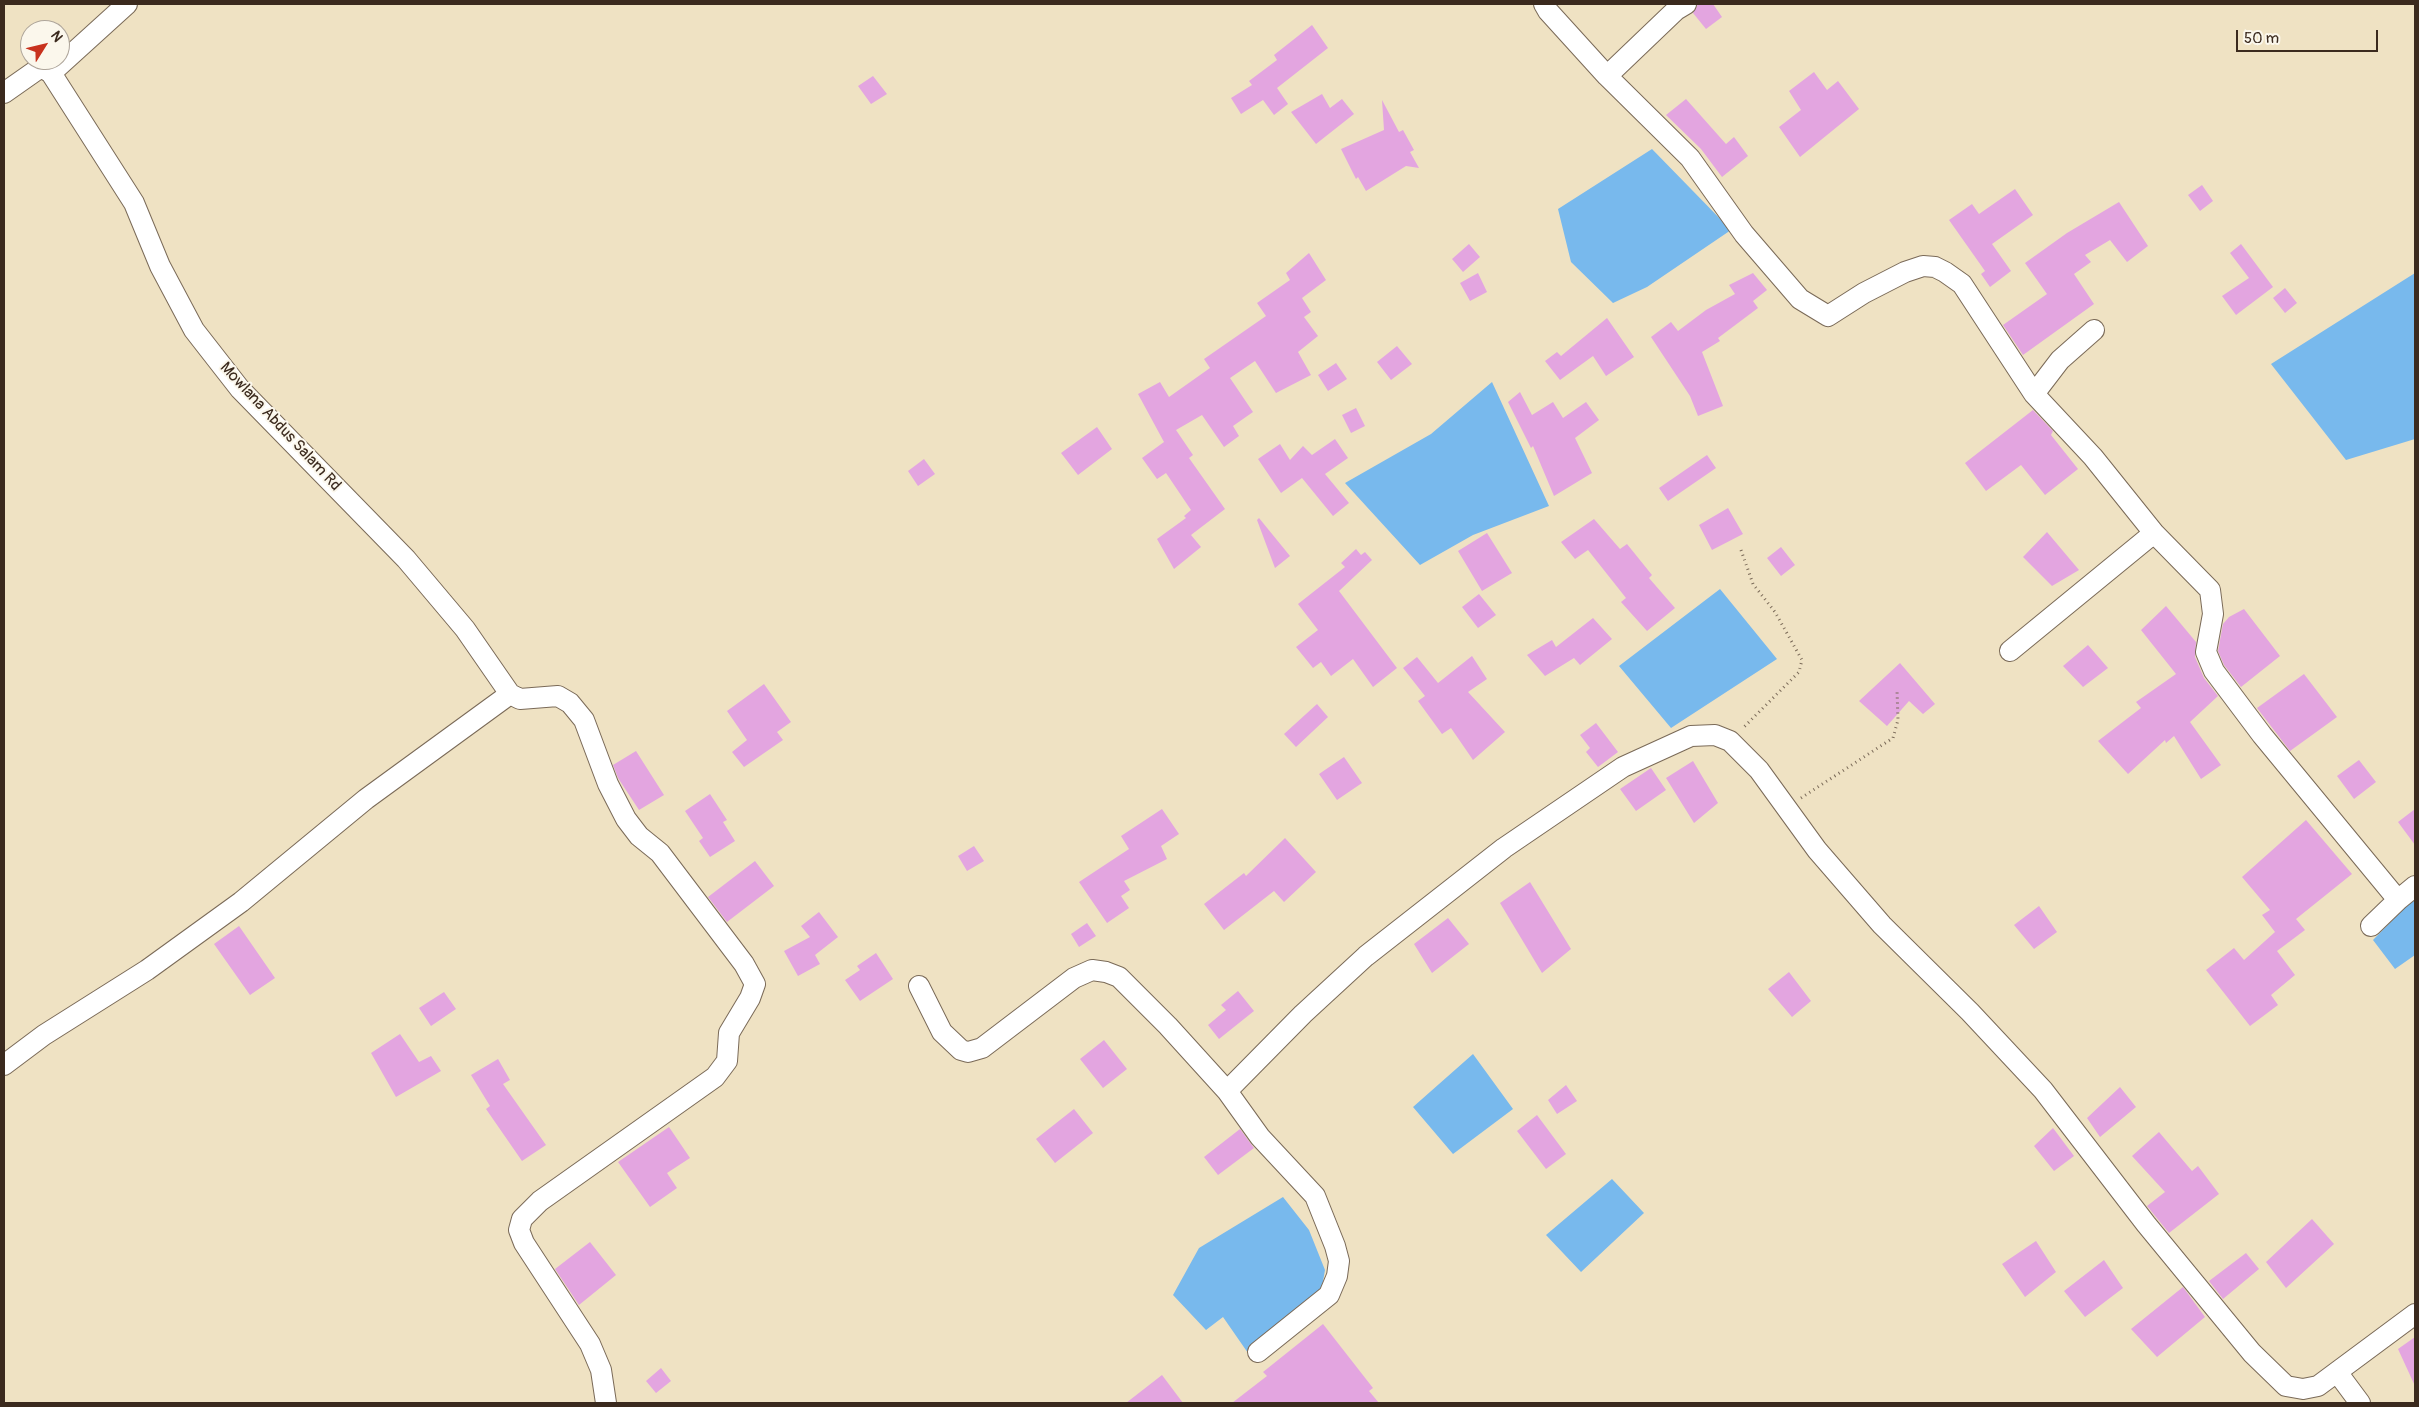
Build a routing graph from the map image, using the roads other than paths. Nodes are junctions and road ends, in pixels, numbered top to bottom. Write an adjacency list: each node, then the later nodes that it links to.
1 (127, 4): 4 (street)
2 (1544, 4): 5 (street)
3 (1686, 4): 5 (street)
4 (51, 73): 6 (street); 11 (street, Mowlana Abdus Salam Rd)
5 (1607, 76): 8 (street)
6 (4, 93)
7 (2094, 330): 8 (street)
8 (2034, 394): 9 (street)
9 (2154, 533): 10 (street); 13 (street)
10 (2010, 651)
11 (510, 694): 16 (street); 22 (street)
12 (2415, 886): 13 (street)
13 (2398, 900): 14 (street)
14 (2371, 926)
15 (919, 986): 17 (street)
16 (4, 1065)
17 (1226, 1091): 19 (street); 21 (street)
18 (2415, 1314): 20 (street)
19 (1258, 1352)
20 (2337, 1372): 21 (street); 24 (street)
21 (2318, 1386): 23 (street)
22 (606, 1403)
23 (2298, 1403)
24 (2360, 1403)

